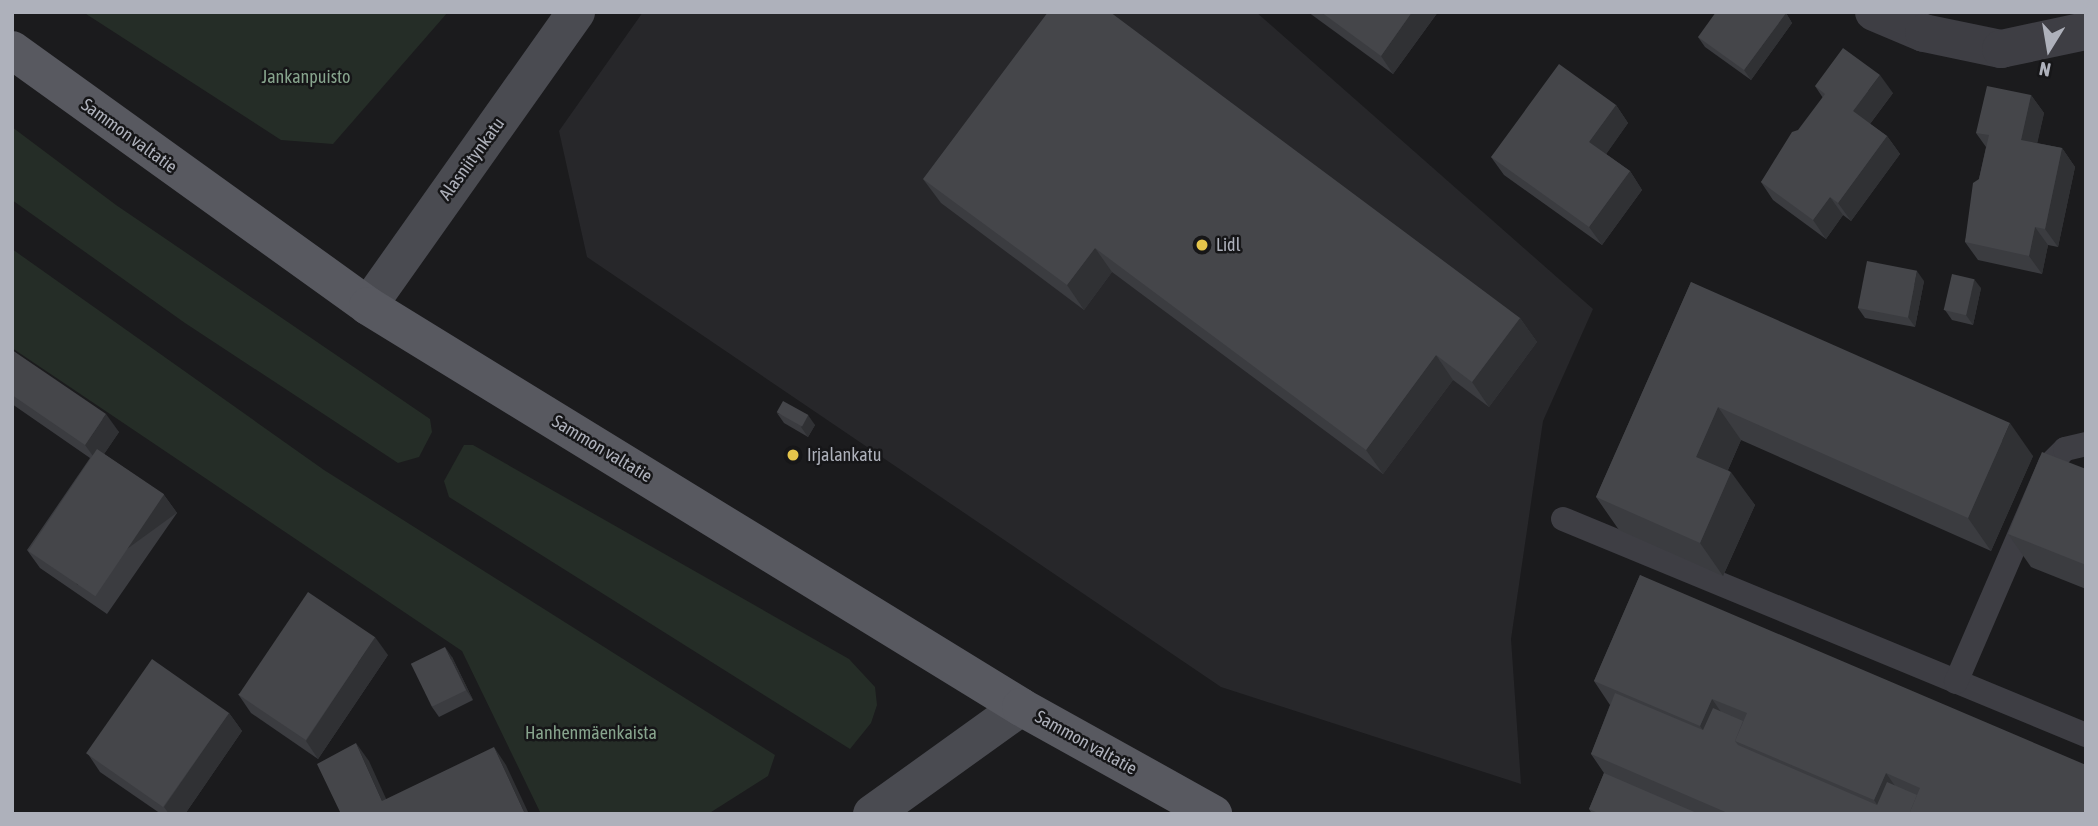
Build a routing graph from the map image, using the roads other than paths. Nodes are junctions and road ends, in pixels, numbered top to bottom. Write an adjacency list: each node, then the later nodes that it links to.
1 (576, 12): 5 (street, Alasniitynkatu)
2 (1874, 12): 3 (street)
3 (2086, 31)
4 (12, 50): 5 (main road, Sammon valtatie)
5 (368, 306): 9 (main road, Sammon valtatie)
6 (2086, 444): 8 (lane)
7 (1563, 519): 8 (lane)
8 (1956, 682): 10 (lane)
9 (1021, 707): 11 (street); 12 (main road, Sammon valtatie)
10 (2086, 735)
11 (872, 814)
12 (1213, 814)

